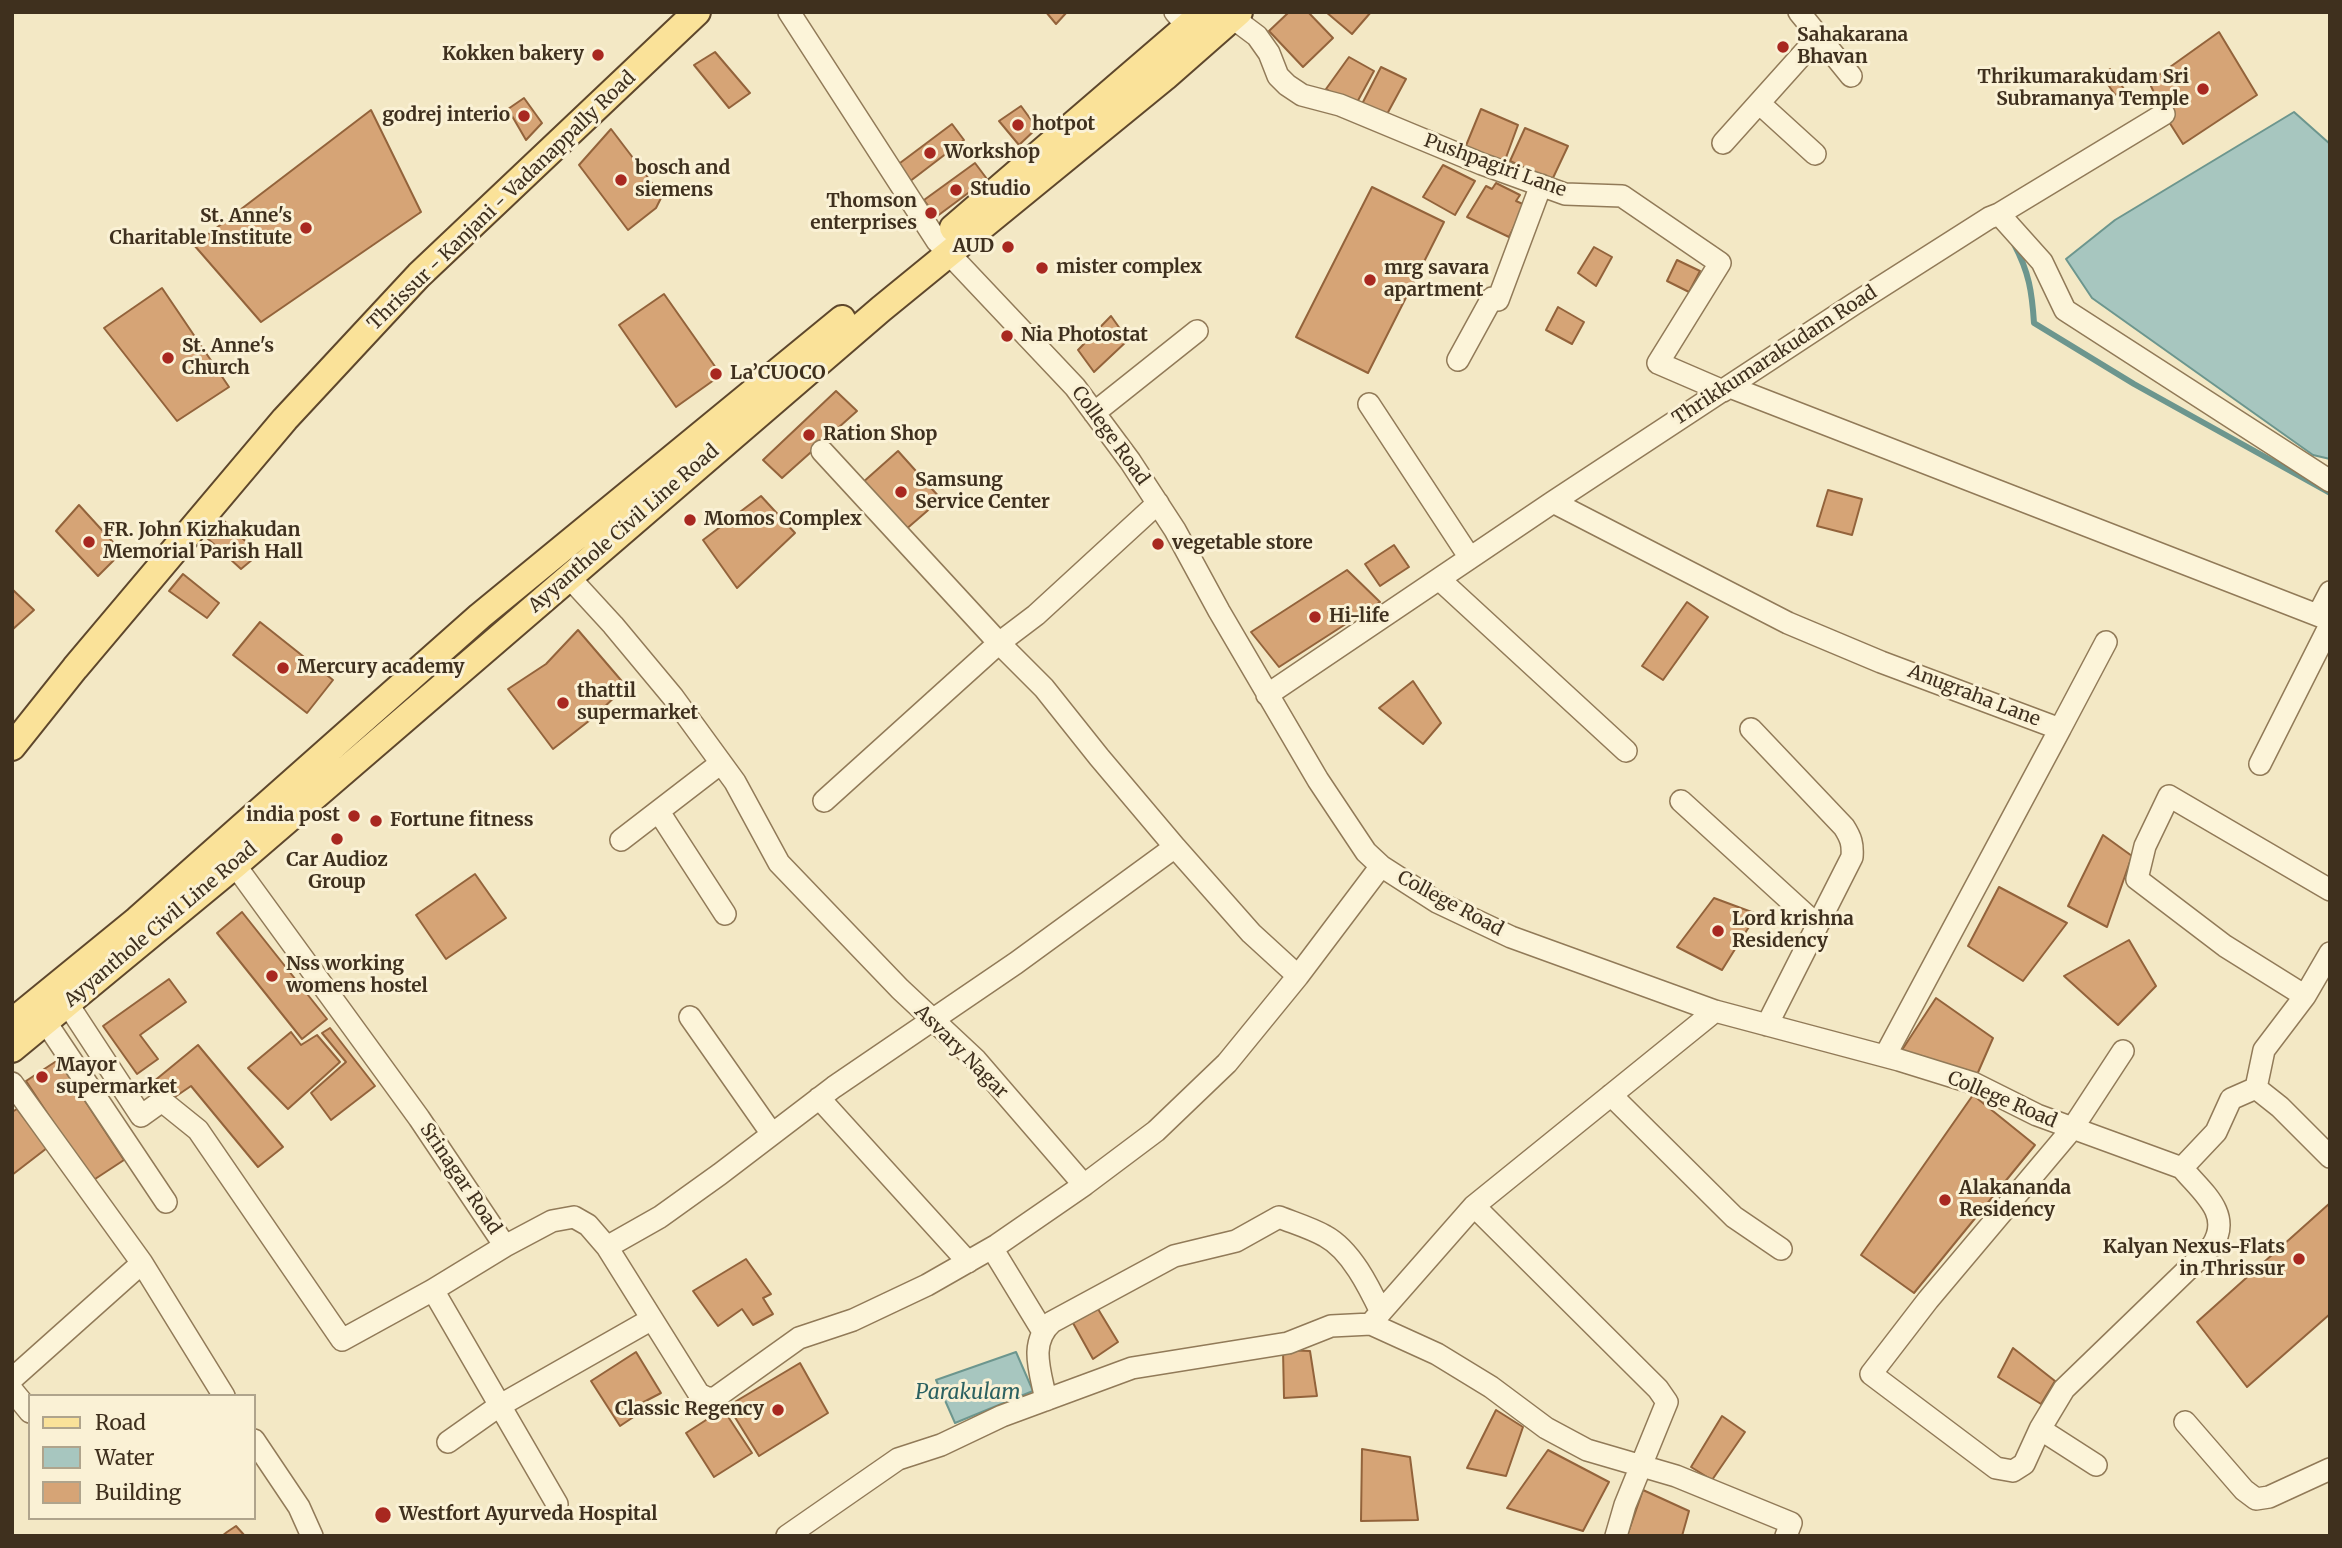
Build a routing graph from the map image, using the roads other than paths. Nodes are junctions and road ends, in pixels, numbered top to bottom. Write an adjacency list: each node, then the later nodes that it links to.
1 (697, 12): 33 (main road, Thrissur - Kanjani - Vadanappally Road)
2 (789, 12): 13 (street, College Road)
3 (1798, 12): 6 (street)
4 (1236, 15): 11 (street, Pushpagiri Lane); 13 (main road, Ayyanthole Civil Line Road)
5 (1189, 17): 13 (main road, Ayyanthole Civil Line Road)
6 (1819, 36): 7 (street); 9 (street); 10 (street)
7 (1851, 76)
8 (2164, 114): 12 (street, Thrikkumarakudam Road)
9 (1723, 143)
10 (1815, 154)
11 (1541, 185): 15 (street); 16 (street, Pushpagiri Lane)
12 (2000, 214): 16 (street, Thrikkumarakudam Road); 20 (street)
13 (943, 247): 18 (street, College Road); 24 (main road, Ayyanthole Civil Line Road); 55 (main road)
14 (1197, 331): 18 (street)
15 (1458, 360)
16 (1726, 389): 21 (street, Thrikkumarakudam Road); 27 (street)
17 (1369, 404): 23 (street)
18 (1094, 413): 22 (street, College Road)
19 (822, 451): 29 (street)
20 (2330, 481)
21 (1553, 502): 23 (street, Thrikkumarakudam Road); 32 (street, Anugraha Lane)
22 (1158, 503): 29 (street); 30 (street, College Road)
23 (1470, 558): 25 (street, Thrikkumarakudam Road)
24 (568, 576): 35 (street, Asvary Nagar); 42 (main road, Ayyanthole Civil Line Road)
25 (1439, 579): 30 (street, Thrikkumarakudam Road); 34 (street)
26 (2330, 592): 27 (street)
27 (2326, 620): 36 (street)
28 (2106, 642): 32 (street)
29 (999, 643): 38 (street); 41 (street)
30 (1267, 695): 43 (street, College Road)
31 (1751, 729): 46 (street)
32 (2060, 729): 59 (street, Anugraha Lane)
33 (12, 747)
34 (1626, 751)
35 (721, 763): 39 (street); 53 (street, Asvary Nagar)
36 (2260, 764)
37 (1681, 801): 46 (street)
38 (824, 802)
39 (659, 812): 40 (street); 45 (street)
40 (621, 840)
41 (1175, 847): 48 (street); 53 (street)
42 (235, 864): 50 (main road, Ayyanthole Civil Line Road); 71 (street, Srinagar Road)
43 (1381, 866): 48 (street); 51 (street, College Road)
44 (2330, 890): 49 (street)
45 (725, 914)
46 (1818, 925): 56 (street)
47 (2330, 953): 49 (street)
48 (1298, 976): 68 (street)
49 (2305, 996): 61 (street)
50 (67, 1003): 54 (main road, Ayyanthole Civil Line Road); 77 (street)
51 (1715, 1011): 56 (street, College Road); 62 (street)
52 (690, 1017): 65 (street)
53 (931, 1020): 63 (street); 68 (street, Asvary Nagar)
54 (45, 1021): 57 (main road, Ayyanthole Civil Line Road); 69 (street)
55 (12, 1023)
56 (1767, 1025): 59 (street, College Road)
57 (12, 1049)
58 (2123, 1051): 64 (street)
59 (1885, 1056): 64 (street, College Road)
60 (12, 1083): 76 (street)
61 (2256, 1088): 66 (street); 67 (street)
62 (1612, 1095): 70 (street); 74 (street)
63 (819, 1098): 65 (street); 75 (street)
64 (2072, 1129): 67 (street, College Road); 88 (street)
65 (772, 1134): 72 (street)
66 (2330, 1157)
67 (2182, 1168): 88 (street)
68 (1084, 1185): 73 (street)
69 (166, 1202)
70 (1474, 1206): 78 (street); 91 (street)
71 (505, 1246): 72 (street, Srinagar Road); 77 (street)
72 (607, 1247): 79 (street)
73 (992, 1248): 75 (street); 80 (street)
74 (1781, 1249)
75 (968, 1262): 79 (street)
76 (142, 1263): 81 (street); 83 (street)
77 (433, 1290): 85 (street)
78 (1376, 1318): 80 (street); 84 (street); 91 (street)
79 (652, 1319): 85 (street)
80 (1042, 1330): 84 (street)
81 (12, 1379)
82 (12, 1391): 86 (street)
83 (223, 1394)
84 (1046, 1400): 96 (street)
85 (499, 1406): 89 (street); 94 (street)
86 (28, 1410)
87 (2185, 1422): 93 (street)
88 (2040, 1429): 92 (street)
89 (448, 1441)
90 (256, 1443): 95 (street)
91 (1643, 1465): 97 (street); 98 (street)
92 (2096, 1465)
93 (2330, 1469)
94 (557, 1504)
95 (312, 1536)
96 (787, 1536)
97 (1616, 1536)
98 (1786, 1536)

